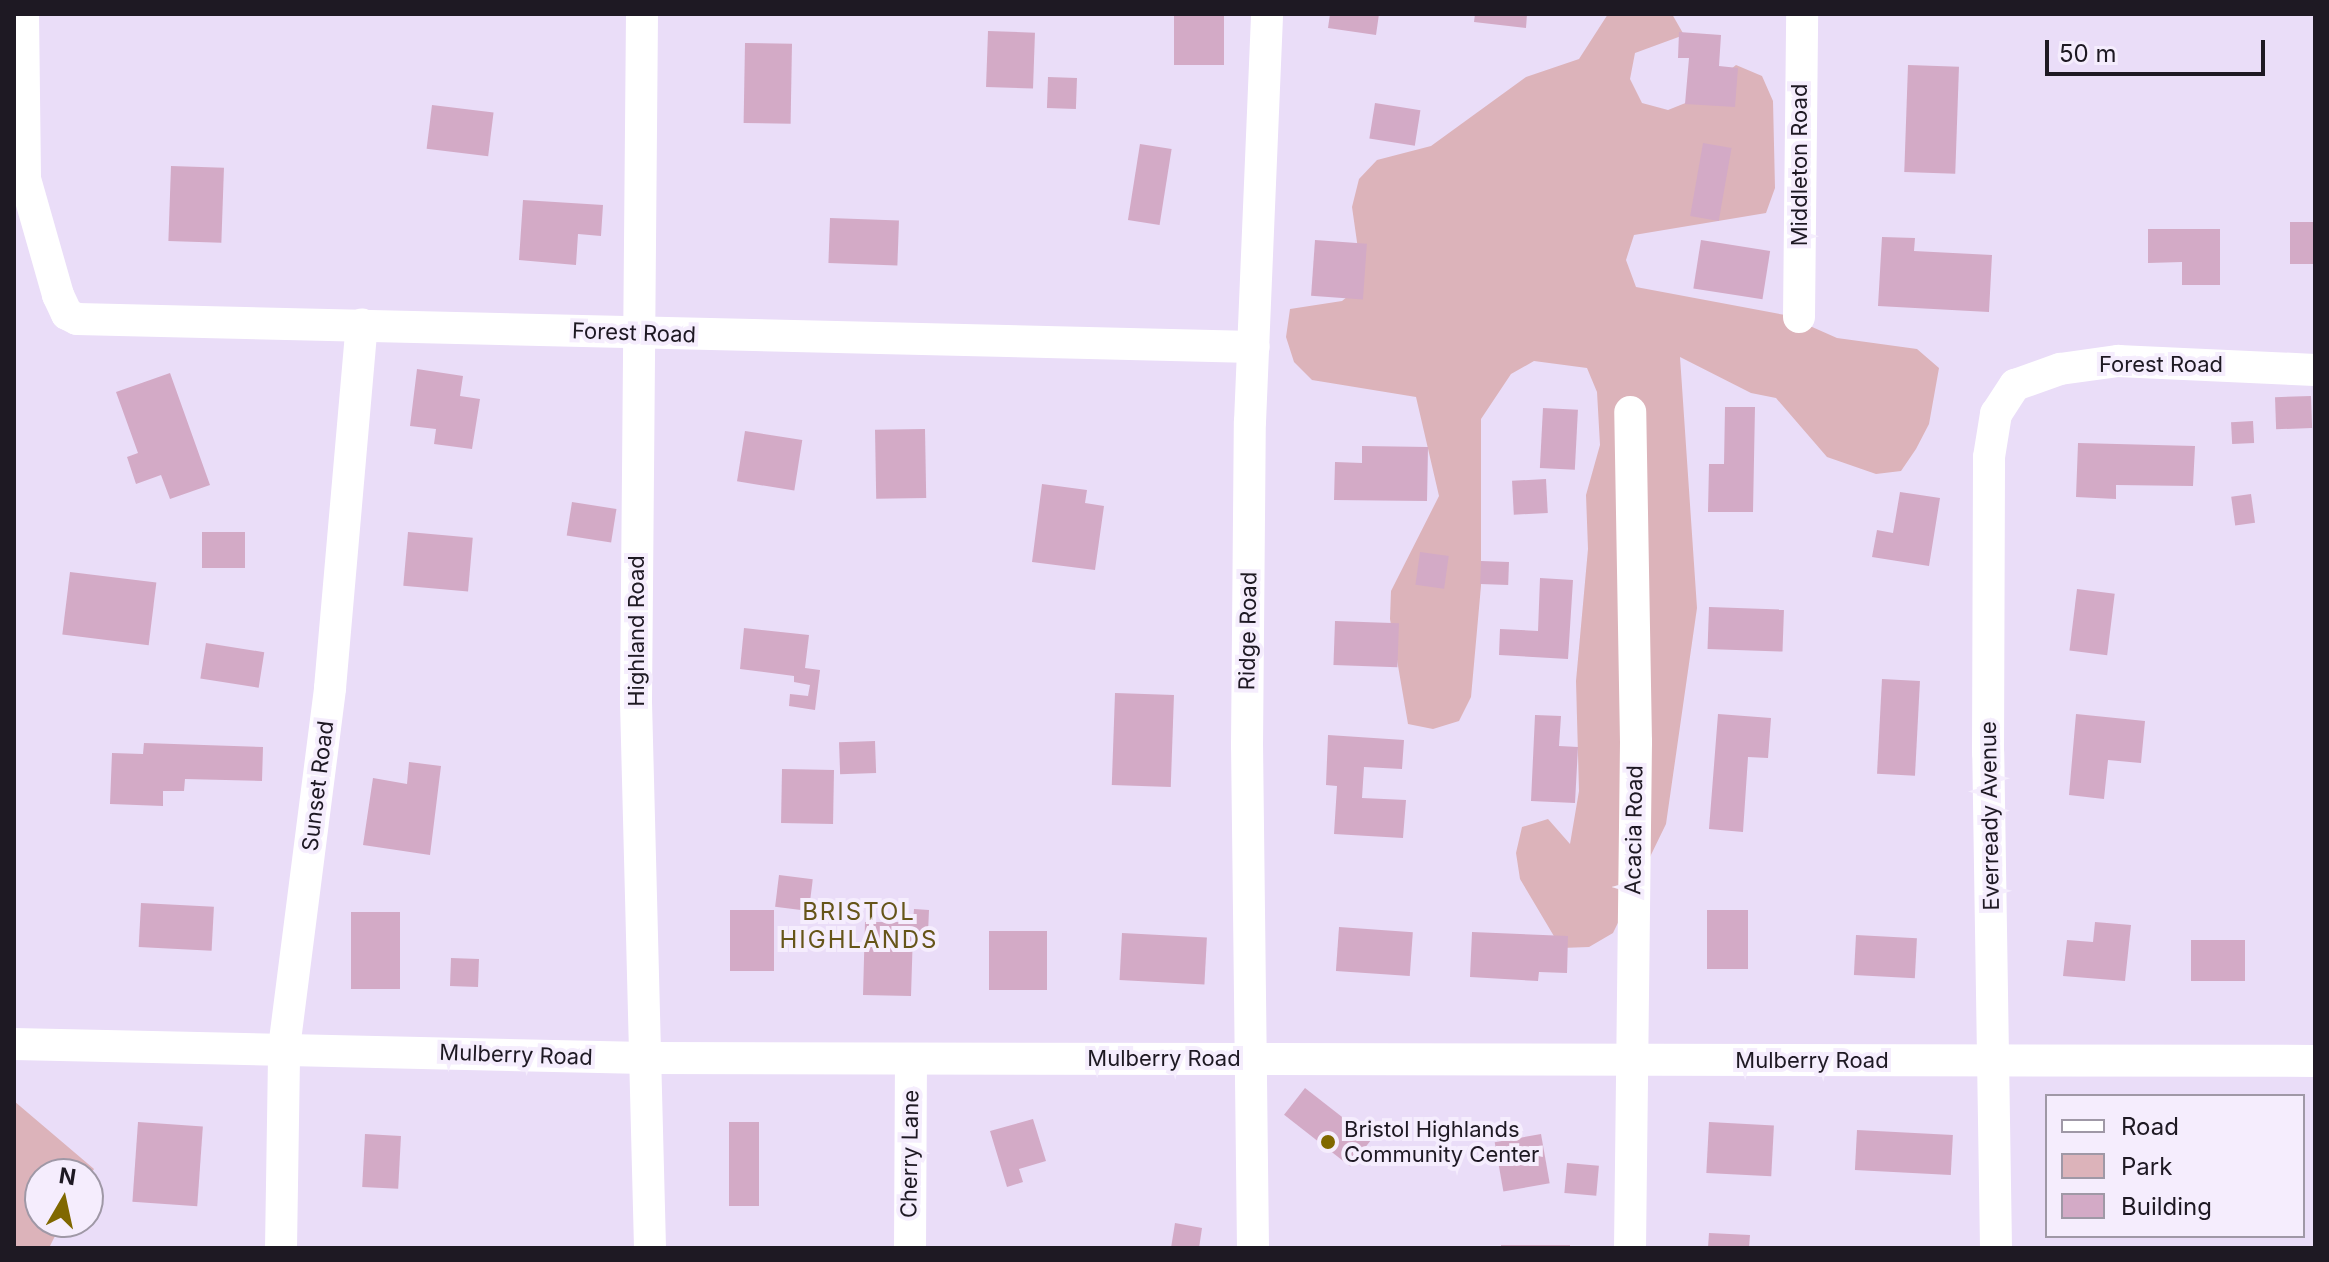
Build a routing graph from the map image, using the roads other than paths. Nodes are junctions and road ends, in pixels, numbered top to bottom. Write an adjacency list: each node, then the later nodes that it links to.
1 (23, 14): 6 (street, Forest Road)
2 (642, 14): 7 (street, Highland Road)
3 (1267, 14): 8 (street, Ridge Road)
4 (1802, 14): 5 (street, Middleton Road)
5 (1799, 317)
6 (362, 324): 7 (street, Forest Road); 13 (street, Sunset Road)
7 (638, 333): 8 (street, Forest Road); 14 (street, Highland Road)
8 (1254, 347): 16 (street, Ridge Road)
9 (2315, 370): 10 (street, Forest Road)
10 (2011, 389): 17 (street, Everready Avenue)
11 (1630, 412): 18 (street, Acacia Road)
12 (14, 1044): 13 (street, Mulberry Road)
13 (284, 1048): 14 (street, Mulberry Road); 20 (street, Sunset Road)
14 (645, 1058): 15 (street, Mulberry Road); 21 (street, Highland Road)
15 (911, 1060): 16 (street, Mulberry Road); 22 (street, Cherry Lane)
16 (1251, 1060): 18 (street, Mulberry Road); 23 (street, Ridge Road)
17 (1996, 1060): 18 (street, Mulberry Road); 19 (street, Mulberry Road); 25 (street, Everready Avenue)
18 (1630, 1061): 24 (street, Acacia Road)
19 (2315, 1061)
20 (281, 1248)
21 (650, 1248)
22 (910, 1248)
23 (1253, 1248)
24 (1630, 1248)
25 (1996, 1248)

